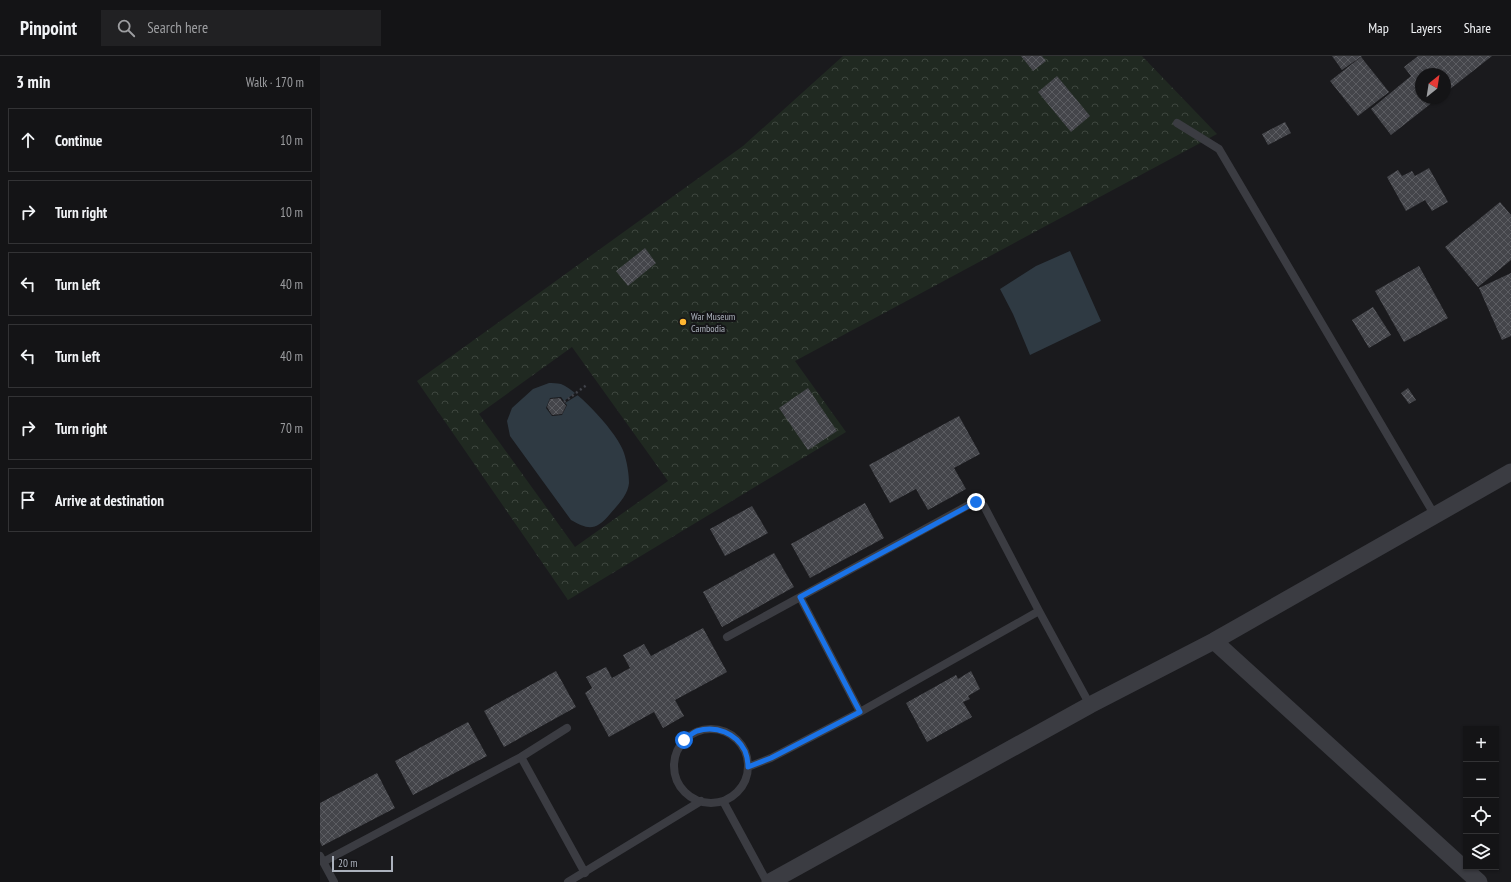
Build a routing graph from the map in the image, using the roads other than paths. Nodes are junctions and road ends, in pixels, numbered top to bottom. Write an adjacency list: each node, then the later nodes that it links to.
1 (1177, 123): 3 (lane)
2 (1511, 472): 3 (street)
3 (1434, 514): 7 (street)
4 (800, 597): 5 (lane); 6 (lane); 9 (lane)
5 (1039, 611): 8 (lane); 9 (lane)
6 (727, 637)
7 (1214, 641): 8 (street); 20 (street)
8 (1090, 705): 19 (street)
9 (860, 712): 12 (lane)
10 (567, 728): 11 (lane)
11 (521, 757): 15 (lane); 16 (lane)
12 (748, 767): 13 (lane); 14 (lane)
13 (701, 801): 14 (lane); 16 (lane)
14 (723, 801): 19 (lane)
15 (322, 859): 17 (lane)
16 (585, 873): 18 (lane)
17 (334, 882)
18 (568, 882)
19 (768, 882)
20 (1478, 882)

